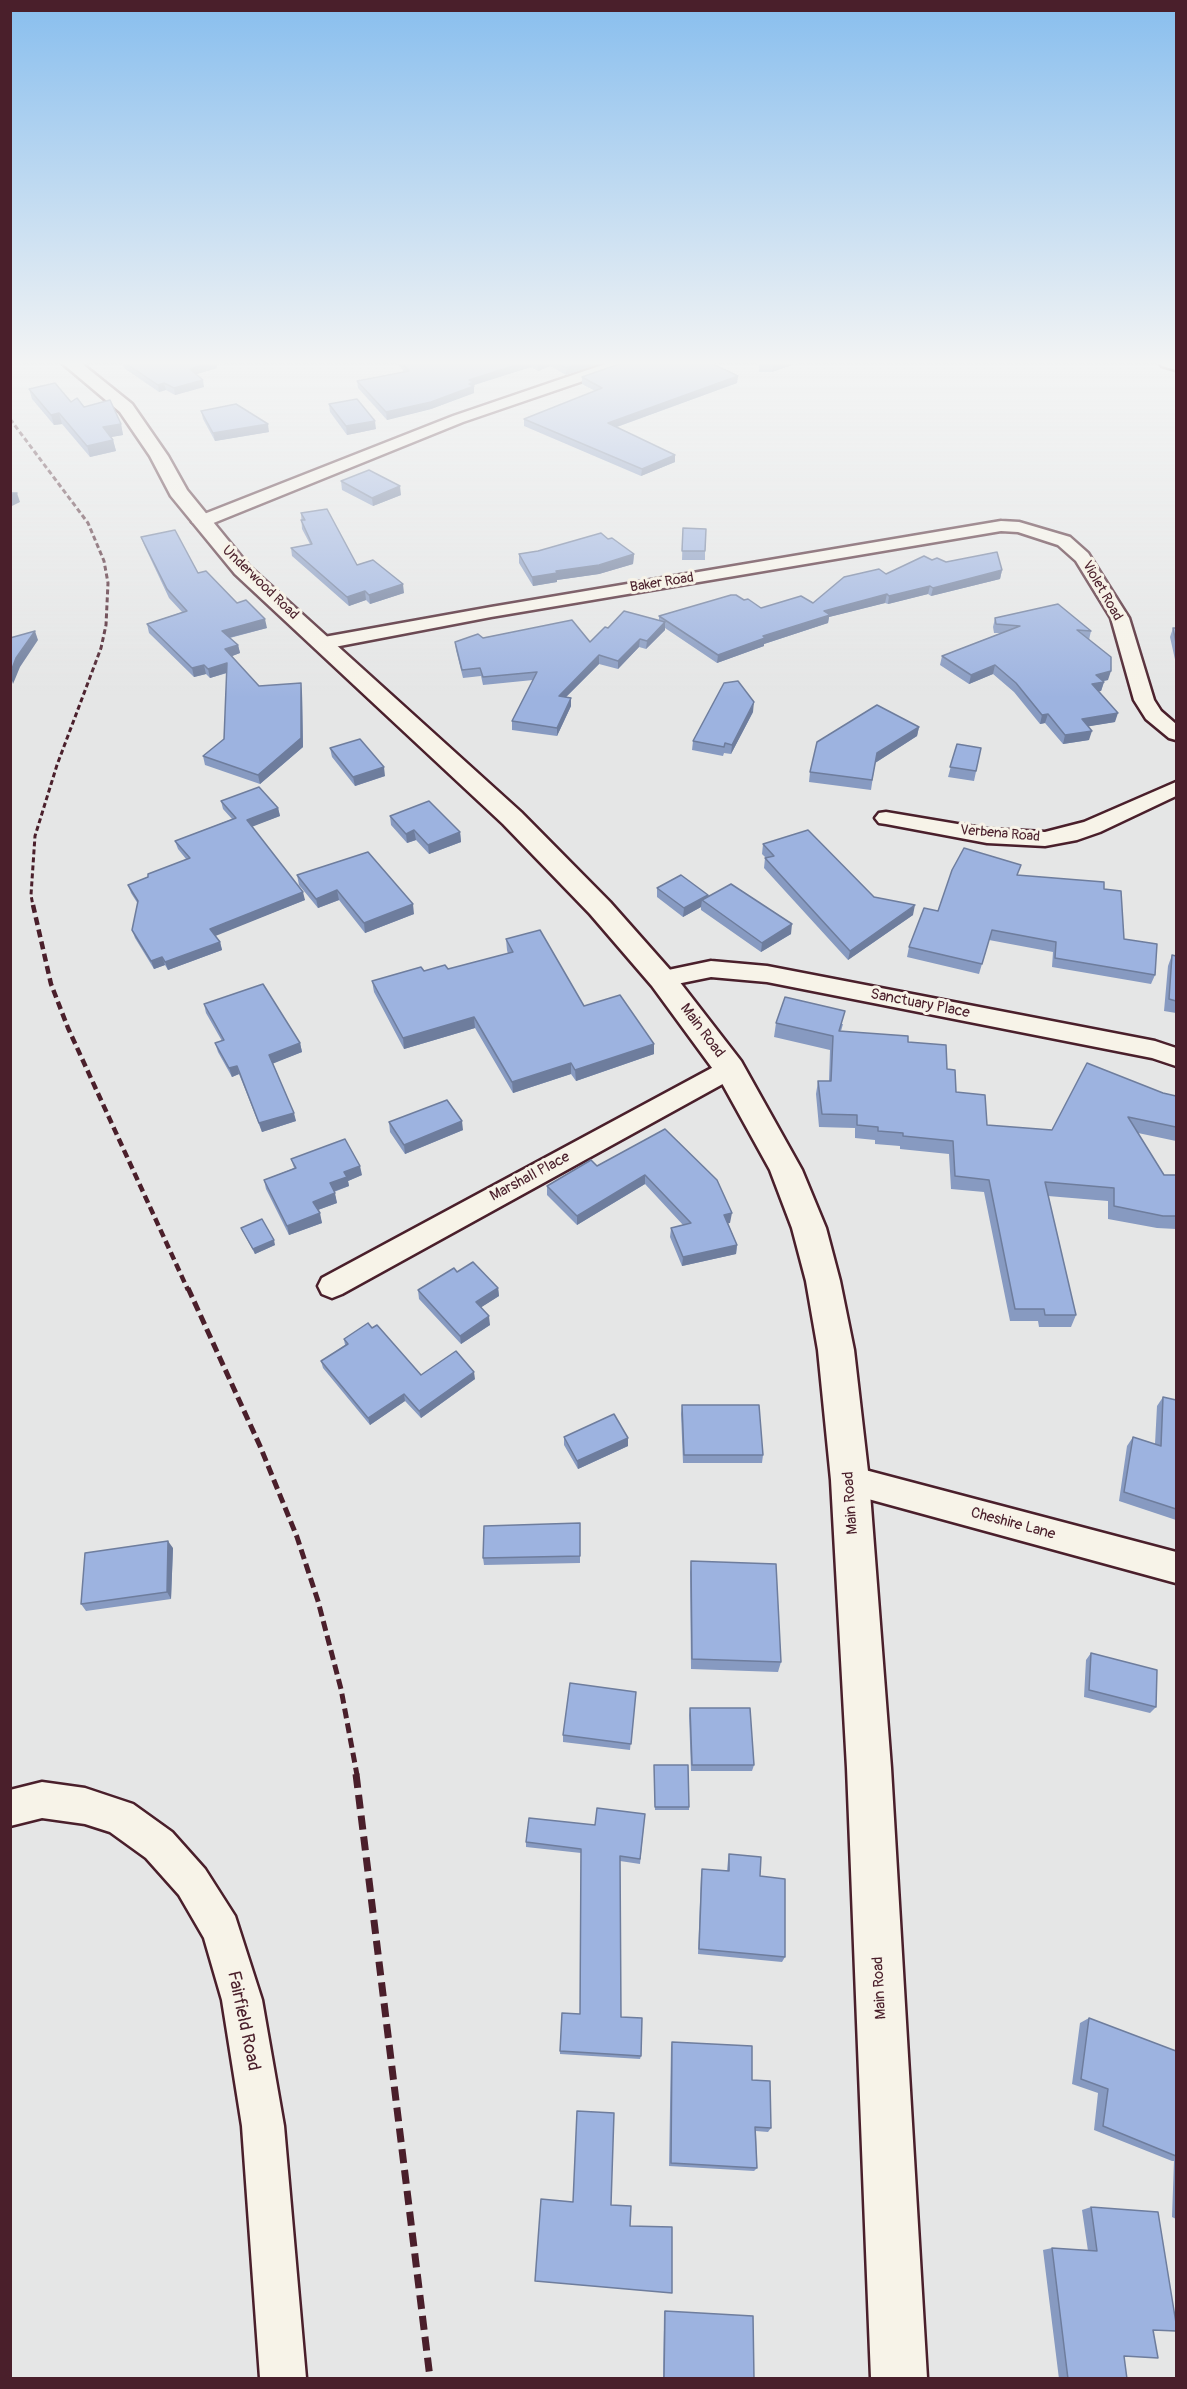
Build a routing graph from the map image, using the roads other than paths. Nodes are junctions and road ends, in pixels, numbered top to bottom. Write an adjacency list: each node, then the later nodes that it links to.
1 (169, 474): 3 (main road, Underwood Road)
2 (319, 474): 3 (street)
3 (200, 522): 5 (main road, Underwood Road)
4 (1001, 526): 5 (street, Baker Road); 6 (street, Violet Road)
5 (324, 643): 7 (main road, Underwood Road)
6 (1176, 734)
7 (448, 759): 10 (main road, Main Road)
8 (1176, 788): 9 (street, Verbena Road)
9 (886, 818)
10 (663, 979): 11 (street, Sanctuary Place); 12 (main road, Main Road)
11 (1176, 1057)
12 (730, 1069): 13 (street, Marshall Place); 14 (main road, Main Road)
13 (332, 1286)
14 (850, 1479): 15 (street, Cheshire Lane); 18 (main road, Main Road)
15 (1176, 1568)
16 (26, 1804): 17 (street, Fairfield Road)
17 (283, 2379)
18 (899, 2379)

